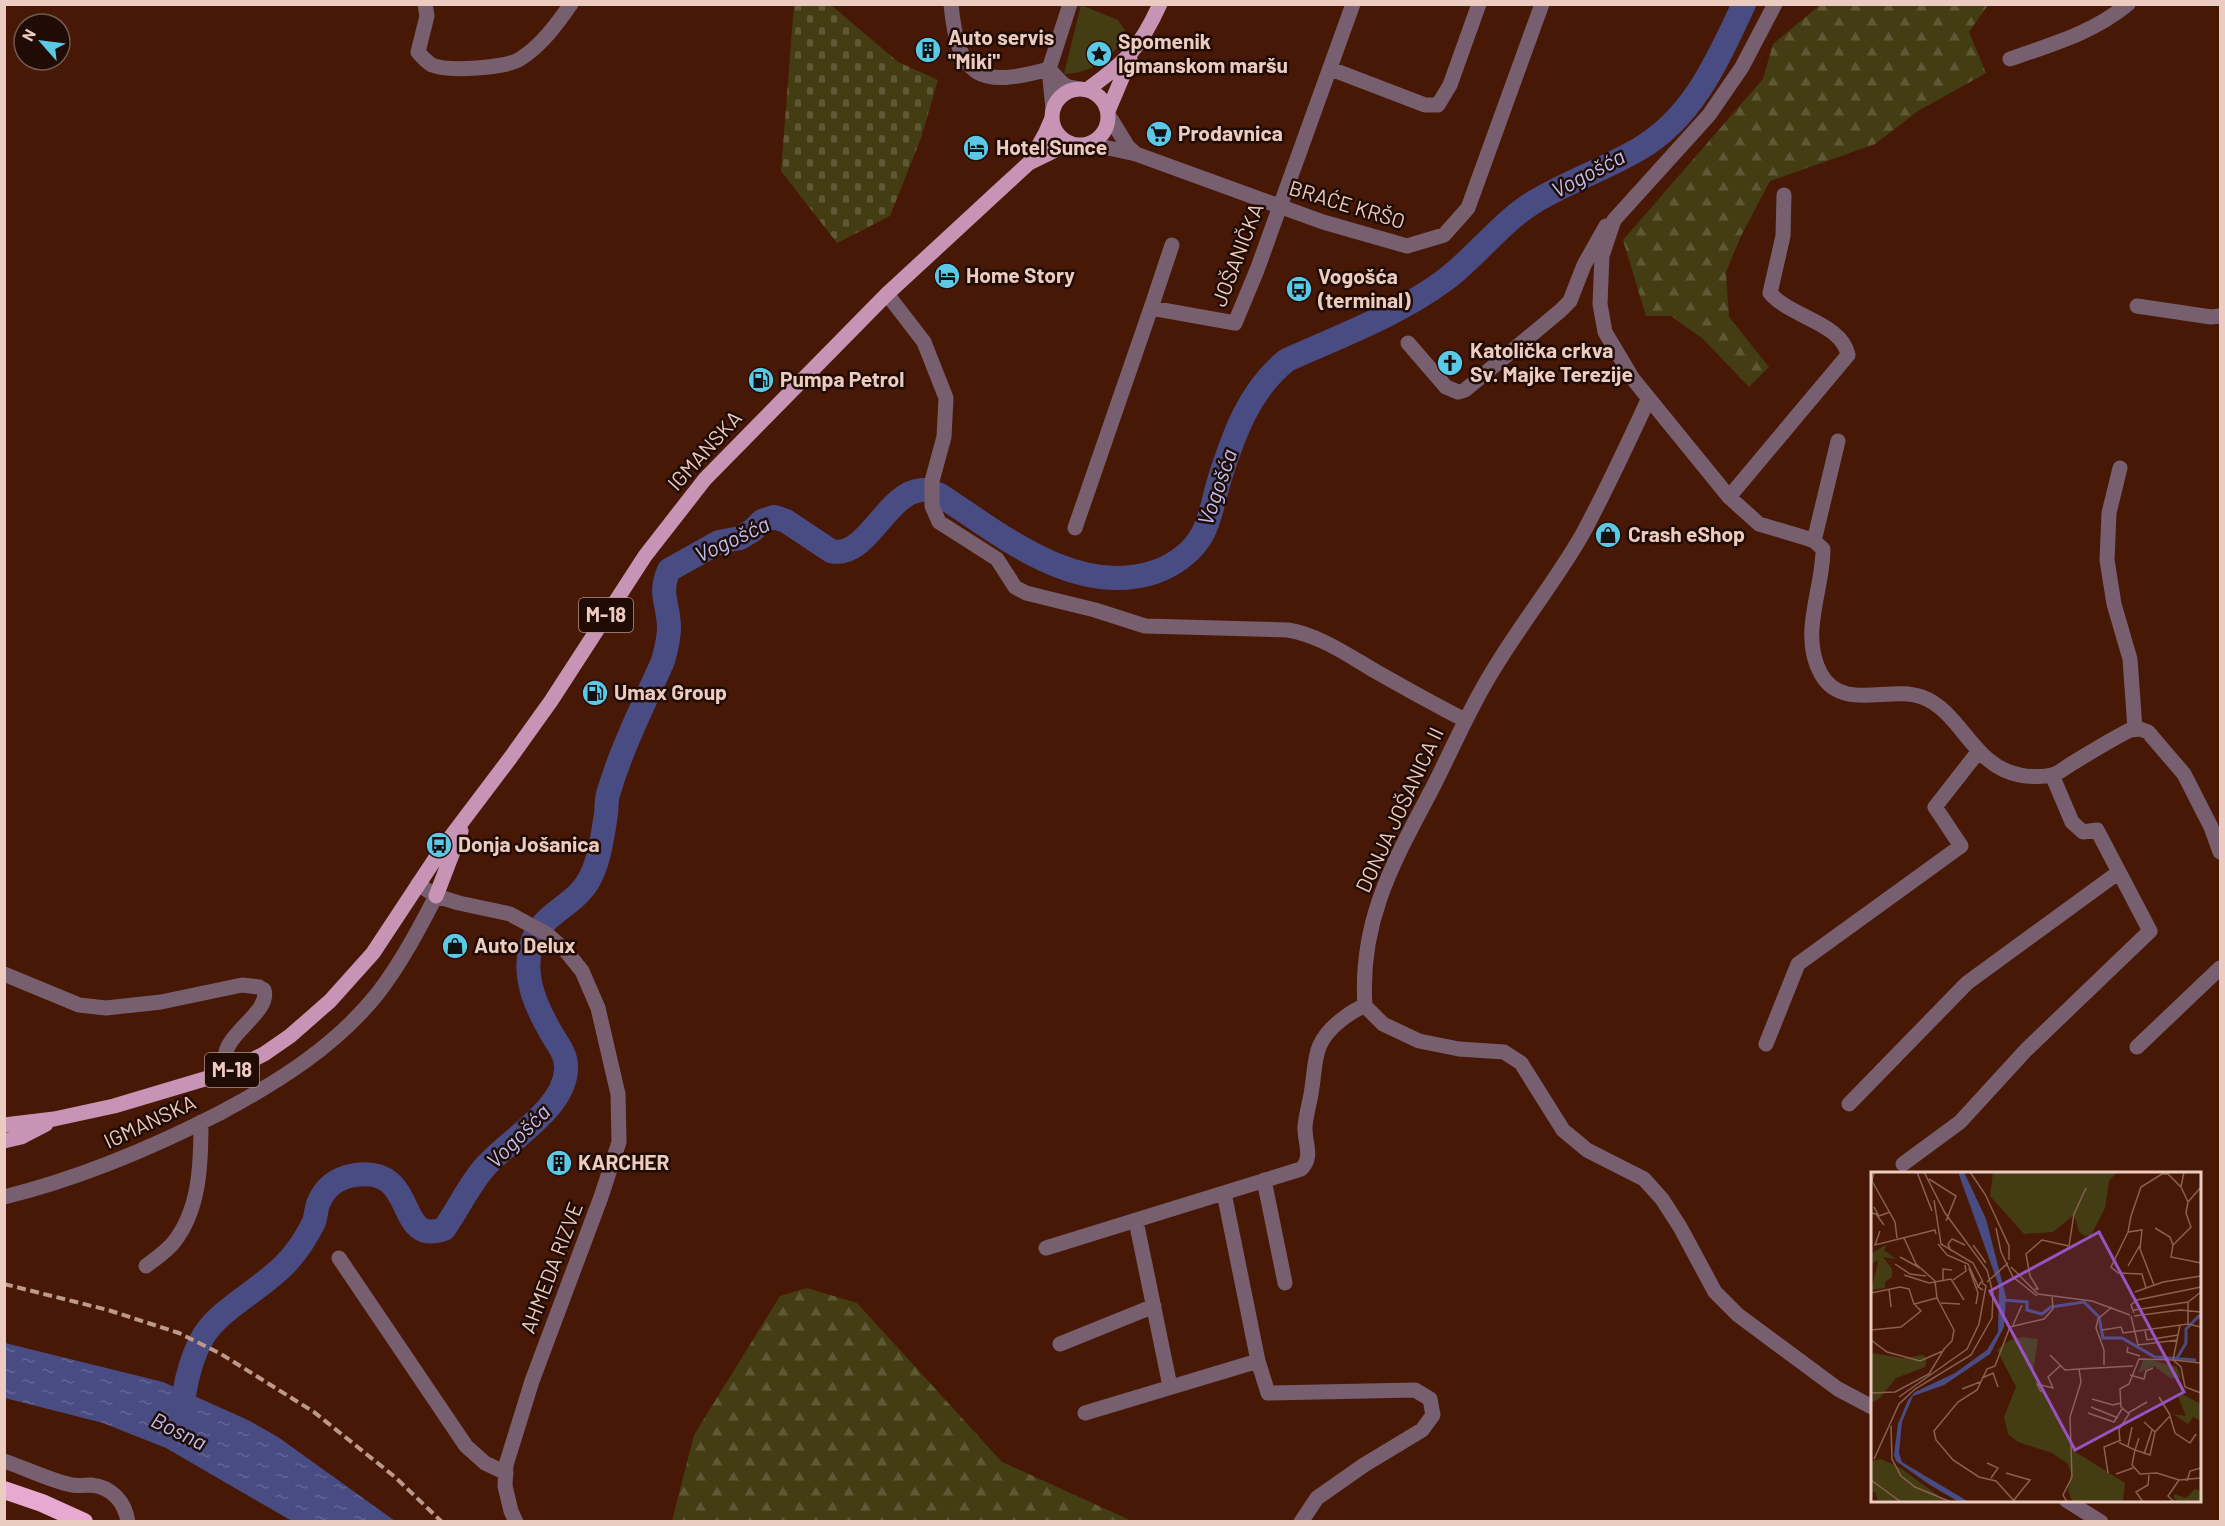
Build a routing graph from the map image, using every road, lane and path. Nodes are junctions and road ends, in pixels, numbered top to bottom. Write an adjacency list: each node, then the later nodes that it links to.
1 (425, 4): 2 (street)
2 (571, 4)
3 (951, 4): 13 (street)
4 (1070, 4): 13 (street)
5 (1160, 4): 11 (main road, M-18)
6 (1353, 4): 14 (street, JOŠANIČKA)
7 (1479, 4): 14 (street)
8 (1542, 4): 23 (street, BRAĆE KRŠO)
9 (1775, 4): 24 (street)
10 (2128, 4): 12 (street)
11 (1131, 55): 15 (main road, M-18); 17 (main road, M-18)
12 (2010, 58)
13 (1049, 69): 15 (street); 16 (street)
14 (1331, 69): 23 (street, JOŠANIČKA)
15 (1082, 89): 16 (main road, M-18); 17 (main road)
16 (1052, 113): 18 (main road); 21 (main road, IGMANSKA / M-18)
17 (1108, 114): 19 (main road, M-18); 20 (street)
18 (1070, 143): 19 (main road, M-18); 21 (main road, IGMANSKA / M-18)
19 (1090, 144): 20 (street, BRAĆE KRŠO)
20 (1136, 154): 23 (street, BRAĆE KRŠO)
21 (1029, 163): 26 (main road, IGMANSKA / M-18)
22 (1784, 195): 34 (street)
23 (1280, 207): 28 (street, JOŠANIČKA)
24 (1614, 220): 30 (street); 31 (street)
25 (1172, 245): 28 (street)
26 (887, 294): 37 (street); 41 (main road, IGMANSKA / M-18)
27 (2137, 306): 29 (street)
28 (1151, 308): 35 (street)
29 (2220, 316)
30 (1408, 343)
31 (1648, 400): 34 (street); 37 (street, DONJA JOŠANICA II)
32 (1838, 441): 36 (street)
33 (2120, 468): 38 (street)
34 (1728, 497): 36 (street)
35 (1075, 528)
36 (1814, 541): 39 (street)
37 (1465, 720): 48 (street, DONJA JOŠANICA II)
38 (2128, 732): 40 (street); 42 (street)
39 (1978, 752): 40 (street); 49 (street)
40 (2052, 776): 43 (street)
41 (467, 815): 44 (main road, M-18); 45 (main road)
42 (2220, 852)
43 (2119, 872): 52 (street); 57 (street)
44 (418, 884): 45 (street, AHMEDA RIZVE); 51 (main road, M-18)
45 (436, 896): 54 (street, IGMANSKA); 73 (street, AHMEDA RIZVE)
46 (2220, 968): 50 (street)
47 (4, 974): 51 (street)
48 (1365, 1006): 58 (street); 70 (street)
49 (1766, 1044)
50 (2137, 1047)
51 (228, 1072): 53 (main road, M-18)
52 (1849, 1104)
53 (54, 1119): 55 (main road, M-18); 56 (main road, M-18)
54 (201, 1122): 60 (street, IGMANSKA); 64 (street)
55 (4, 1125)
56 (4, 1141)
57 (1904, 1164)
58 (1264, 1180): 59 (street); 65 (street)
59 (1224, 1193): 61 (street); 68 (street)
60 (4, 1197)
61 (1136, 1221): 62 (street); 66 (street)
62 (1046, 1248)
63 (339, 1258): 73 (street)
64 (146, 1266)
65 (1285, 1283)
66 (1154, 1306): 67 (street); 69 (street)
67 (1060, 1344)
68 (1258, 1361): 69 (street); 79 (street)
69 (1170, 1386): 71 (street)
70 (1871, 1406)
71 (1085, 1413)
72 (4, 1461): 77 (street)
73 (506, 1473): 78 (street, AHMEDA RIZVE)
74 (4, 1490): 76 (highway)
75 (2069, 1502): 80 (street)
76 (84, 1521)
77 (128, 1521)
78 (516, 1521)
79 (1301, 1521)
80 (2101, 1521)

